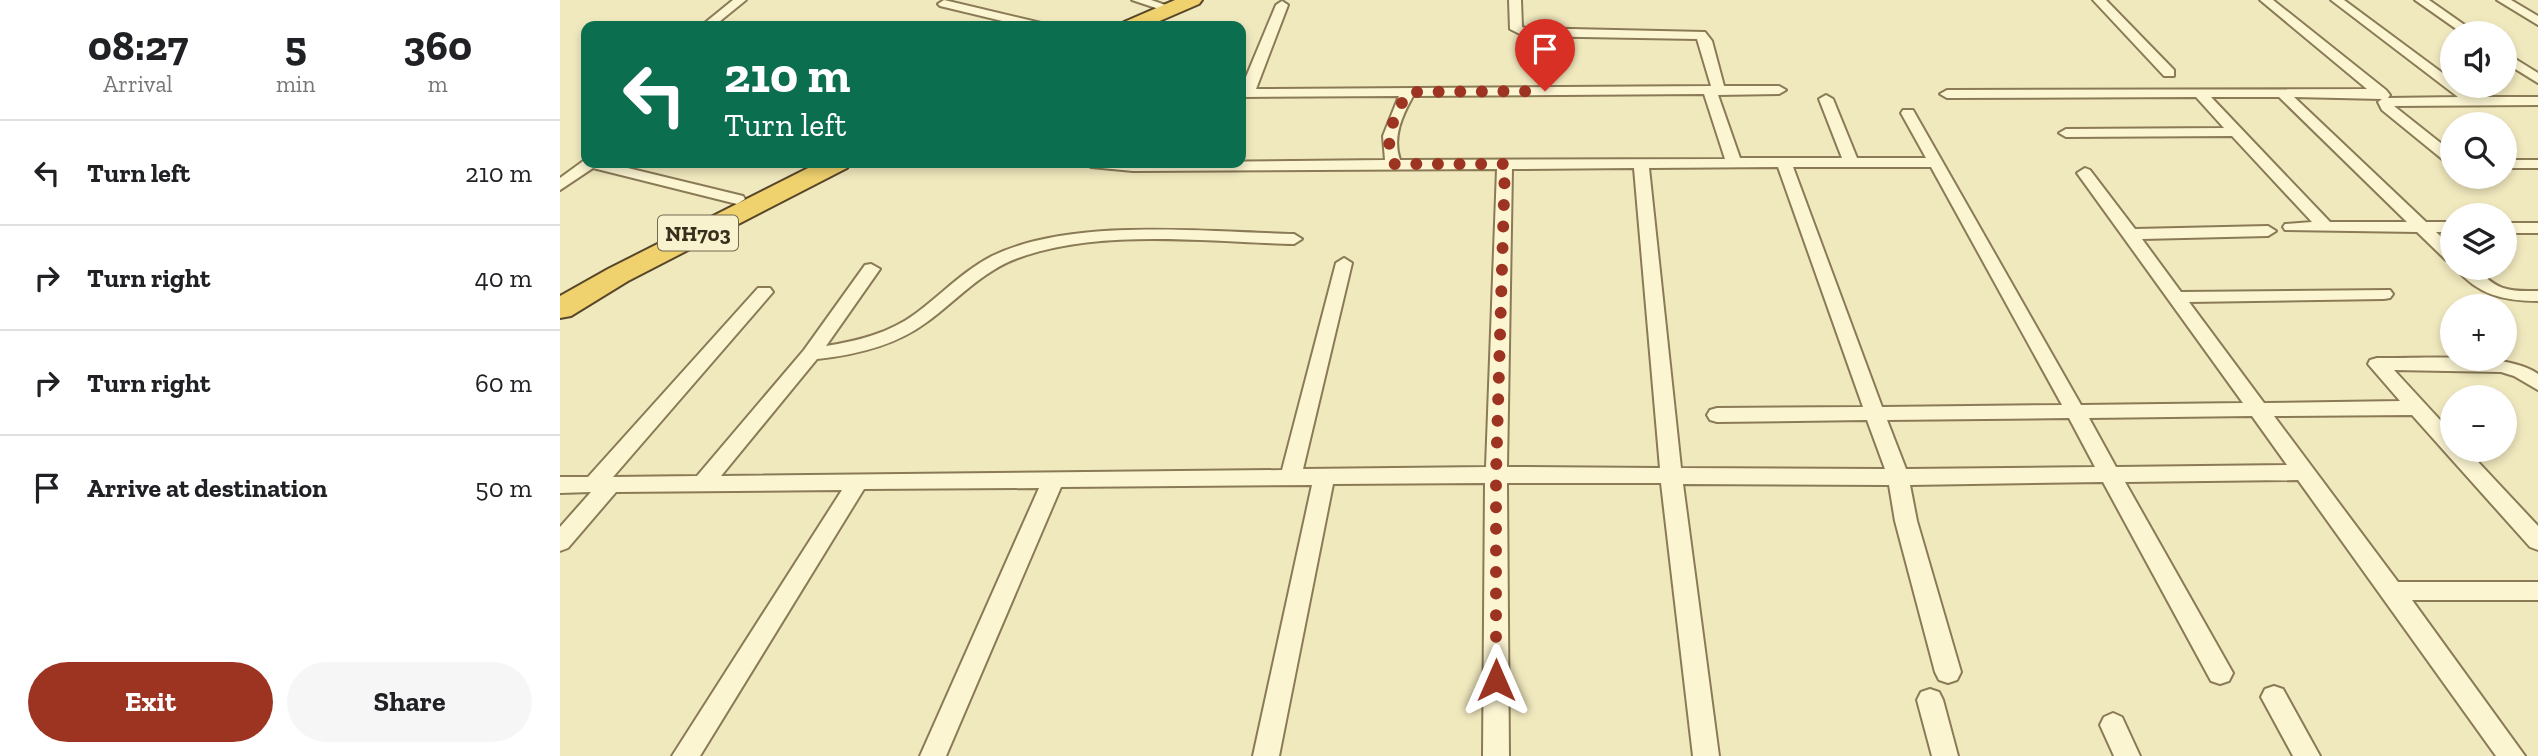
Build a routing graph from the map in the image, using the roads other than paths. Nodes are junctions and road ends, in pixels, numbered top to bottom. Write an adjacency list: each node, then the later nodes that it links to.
1 (740, 0): 13 (street)
2 (1138, 0): 12 (street)
3 (1192, 0): 12 (highway)
4 (1515, 0): 22 (street)
5 (2099, 0): 19 (street)
6 (2266, 0): 29 (street)
7 (2337, 0): 31 (street)
8 (2421, 0): 16 (street)
9 (2503, 0): 17 (street)
10 (944, 4): 14 (street)
11 (1282, 5): 21 (street)
12 (1171, 9): 15 (highway)
13 (713, 21)
14 (1016, 21)
15 (1142, 21)
16 (2452, 21)
17 (2538, 21)
18 (2517, 65): 20 (street)
19 (2169, 73)
20 (2538, 79)
21 (1246, 88)
22 (1714, 90): 23 (street); 24 (street); 37 (street)
23 (1779, 90)
24 (1408, 92): 25 (street); 41 (street)
25 (1246, 93)
26 (2200, 93): 27 (street); 28 (street); 34 (street)
27 (2283, 93): 29 (street); 56 (street)
28 (1947, 94)
29 (2385, 97): 31 (street); 36 (street)
30 (1826, 99): 39 (street)
31 (2471, 101): 32 (street)
32 (2538, 101)
33 (1908, 113): 40 (street)
34 (2236, 132): 35 (street); 55 (street)
35 (2066, 133)
36 (2440, 150)
37 (1734, 162): 38 (street); 43 (street)
38 (1784, 162): 39 (street); 78 (street)
39 (1851, 162): 40 (street)
40 (1936, 162): 77 (street)
41 (1394, 164): 42 (street); 46 (street)
42 (1505, 164): 43 (street); 84 (street)
43 (1641, 164): 85 (street)
44 (2517, 164): 45 (street)
45 (2538, 164)
46 (1246, 165)
47 (583, 168): 52 (street)
48 (610, 168): 53 (street)
49 (802, 168): 53 (highway, NH703)
50 (828, 168): 72 (highway, NH703)
51 (2085, 173): 61 (street)
52 (560, 185)
53 (737, 199): 68 (highway, NH703)
54 (2291, 227): 55 (street)
55 (2326, 227): 56 (street)
56 (2421, 227): 57 (street); 63 (street)
57 (2440, 227)
58 (2517, 228): 59 (street)
59 (2538, 228)
60 (2268, 231): 61 (street)
61 (2127, 234): 71 (street)
62 (1294, 239): 73 (street)
63 (2440, 245)
64 (1344, 263): 88 (street)
65 (871, 269): 73 (street)
66 (2478, 280): 70 (street)
67 (764, 292): 93 (street)
68 (560, 293)
69 (2384, 294): 71 (street)
70 (2538, 296)
71 (2174, 297): 76 (street)
72 (560, 309)
73 (811, 354): 91 (street)
74 (2538, 384): 75 (street)
75 (2417, 408): 76 (street); 80 (street)
76 (2257, 409): 77 (street); 82 (street)
77 (2076, 410): 78 (street); 83 (street)
78 (1876, 412): 79 (street); 87 (street)
79 (1717, 415)
80 (2440, 434)
81 (2466, 462): 94 (street)
82 (2303, 472): 83 (street); 96 (street)
83 (2108, 474): 87 (street); 99 (street)
84 (1496, 475): 85 (street); 86 (street); 106 (street)
85 (1671, 476): 87 (street); 107 (street)
86 (1324, 477): 88 (street); 105 (street)
87 (1898, 477): 98 (street)
88 (1290, 478): 89 (street)
89 (1053, 480): 90 (street); 104 (street)
90 (858, 482): 91 (street); 103 (street)
91 (702, 484): 93 (street)
92 (560, 485): 93 (street)
93 (601, 485): 95 (street)
94 (2538, 541)
95 (560, 542)
96 (2390, 591): 97 (street); 111 (street)
97 (2538, 591)
98 (1948, 673)
99 (2220, 673)
100 (2274, 697): 110 (street)
101 (1930, 700): 108 (street)
102 (2113, 724): 109 (street)
103 (685, 756)
104 (933, 756)
105 (1266, 756)
106 (1496, 756)
107 (1706, 756)
108 (1945, 756)
109 (2127, 756)
110 (2307, 756)
111 (2512, 756)

